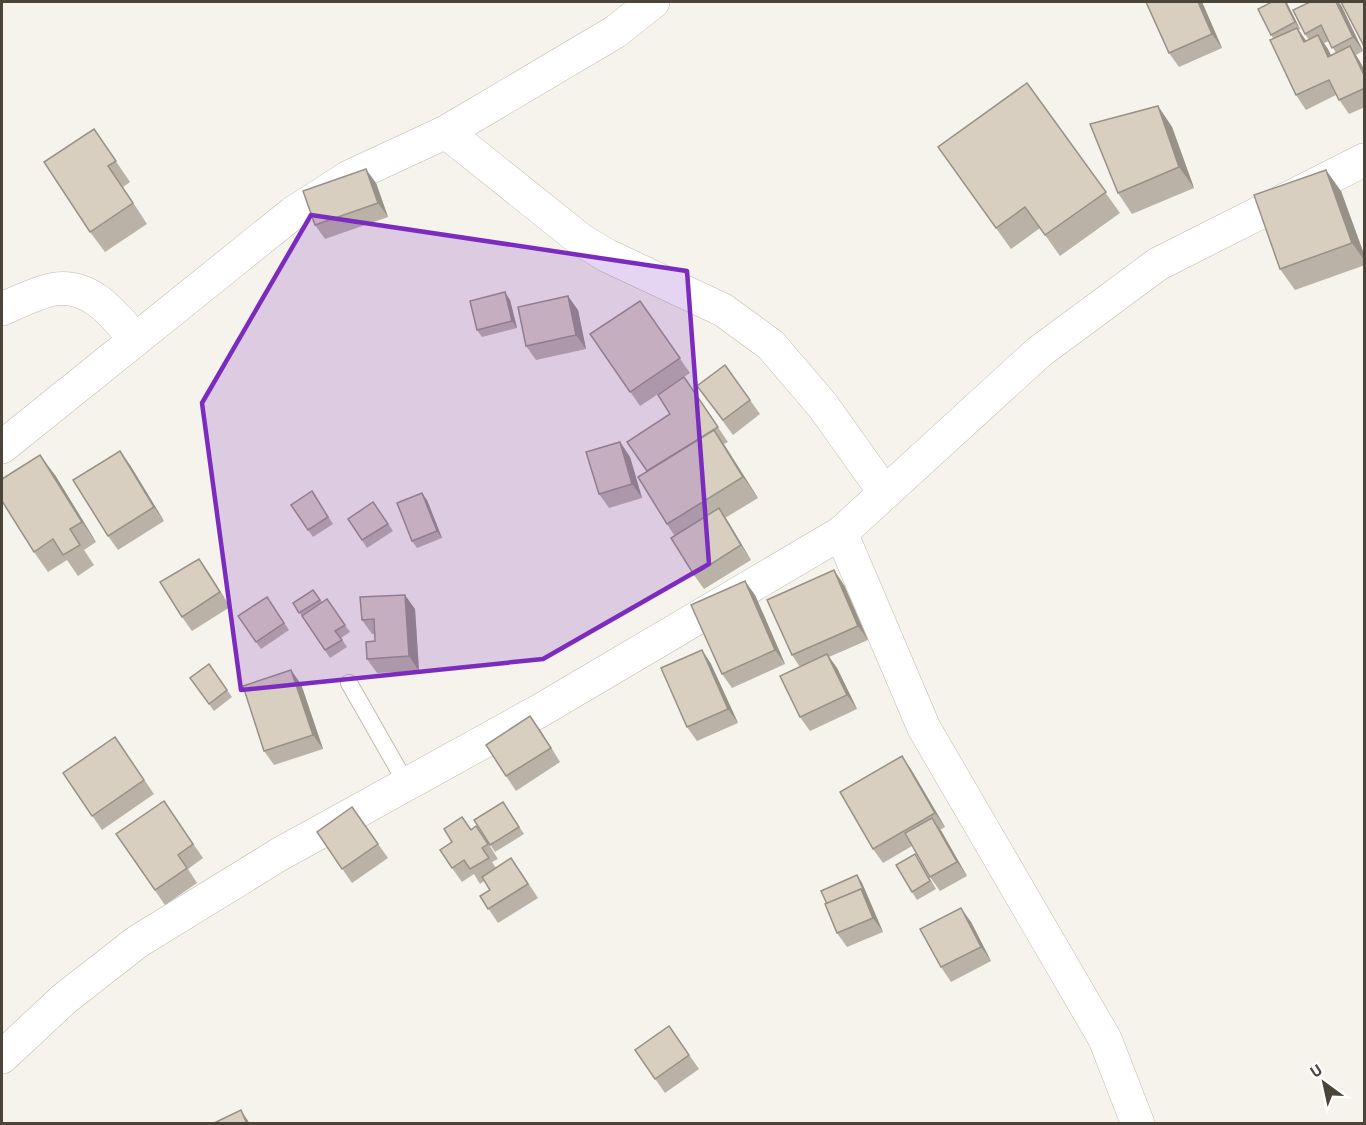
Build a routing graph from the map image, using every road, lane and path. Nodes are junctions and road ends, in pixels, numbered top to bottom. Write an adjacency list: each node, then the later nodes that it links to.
1 (653, 2): 2 (street)
2 (446, 132): 5 (street); 7 (street)
3 (1365, 160): 7 (street)
4 (2, 309): 5 (street)
5 (135, 339): 6 (street)
6 (2, 447)
7 (885, 493): 8 (street)
8 (841, 532): 10 (street); 12 (street)
9 (349, 683): 10 (lane)
10 (406, 783): 11 (street)
11 (2, 1057)
12 (1138, 1124)

